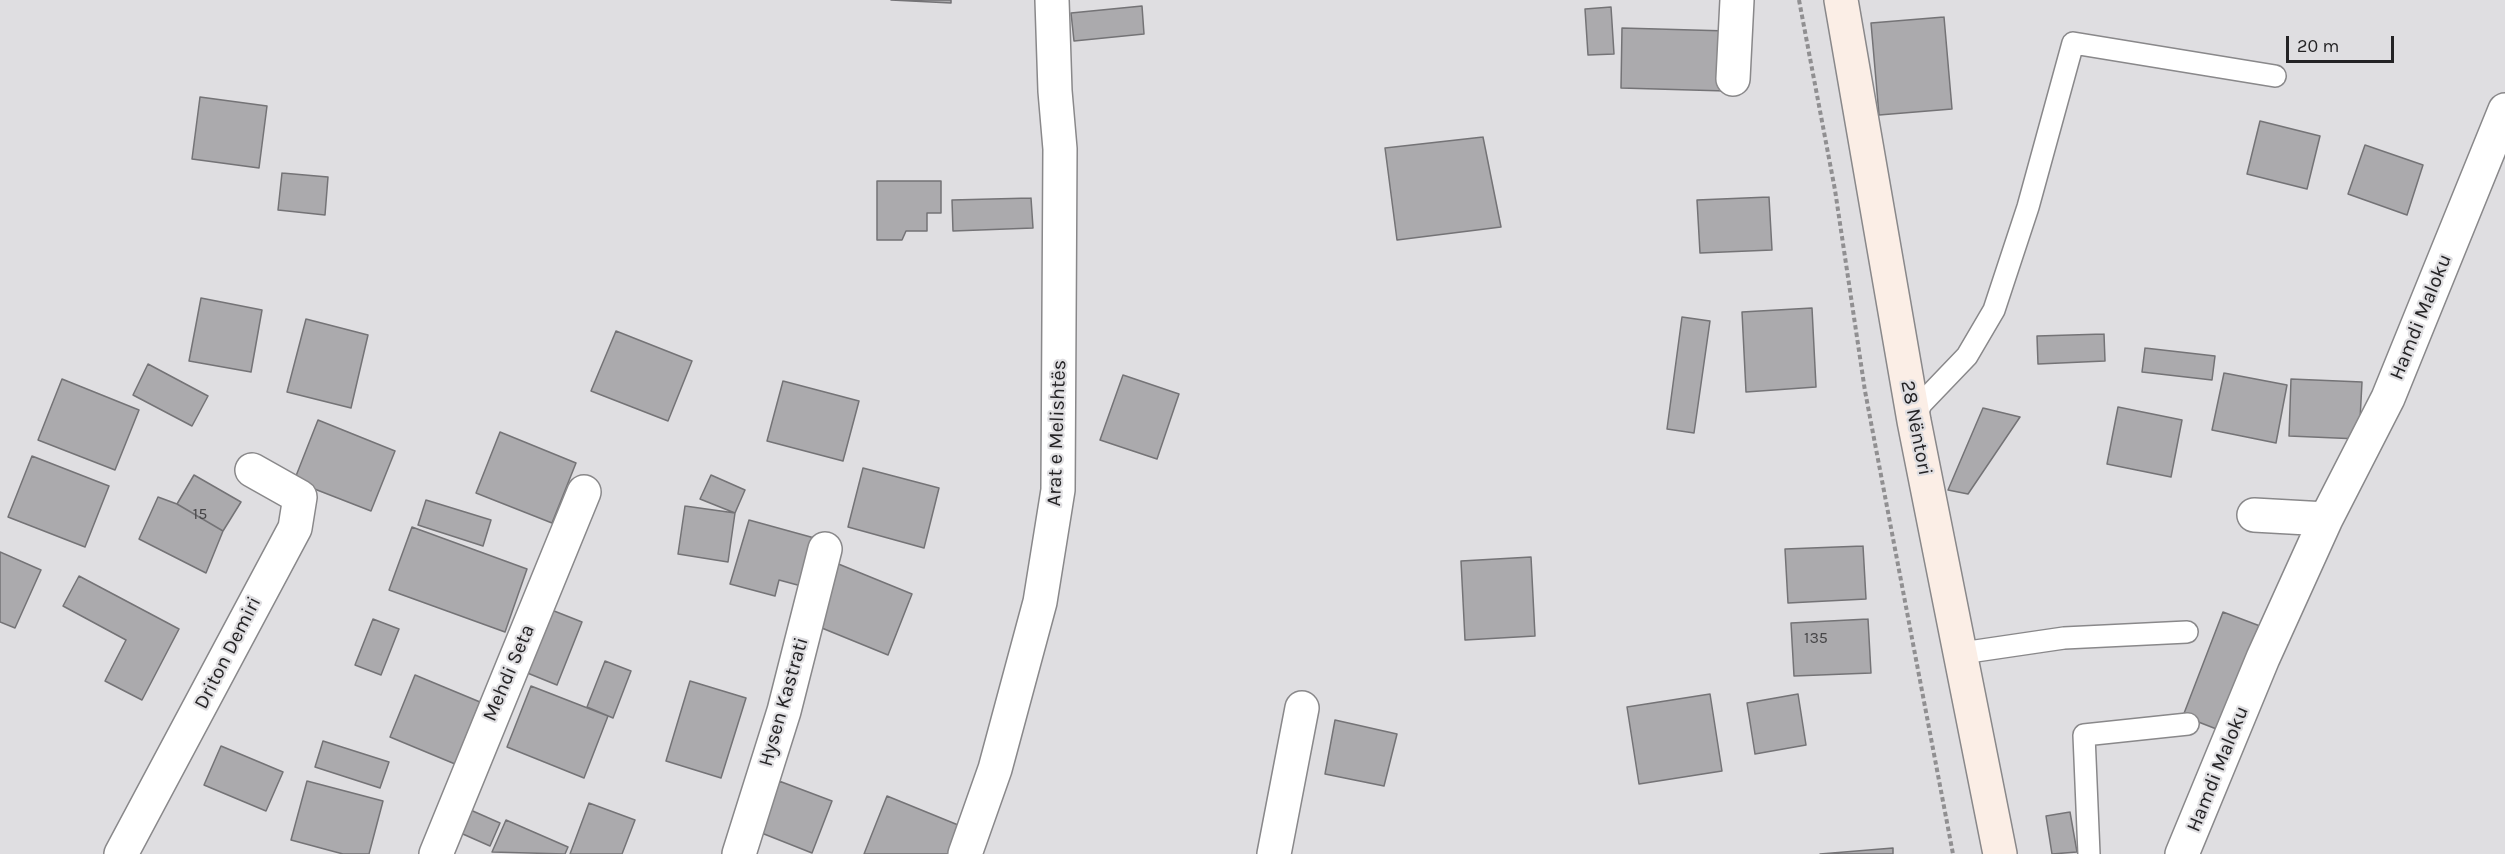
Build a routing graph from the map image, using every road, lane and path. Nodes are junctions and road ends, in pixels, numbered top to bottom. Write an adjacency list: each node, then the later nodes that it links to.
1 (1052, 0): 21 (street, Arat e Melishtës)
2 (1737, 0): 6 (street)
3 (1799, 0): 23 (path)
4 (1841, 0): 8 (main road, 28 Nëntori)
5 (2275, 76): 8 (lane)
6 (1733, 79)
7 (2505, 110): 12 (street, Hamdi Maloku)
8 (1914, 421): 15 (main road, 28 Nëntori)
9 (252, 471): 18 (street, Driton Demiri)
10 (584, 492): 19 (street, Mehdi Seta)
11 (2254, 515): 12 (street)
12 (2326, 519): 26 (street, Hamdi Maloku)
13 (825, 549): 20 (street, Hysen Kastrati)
14 (2187, 632): 15 (lane)
15 (1962, 653): 24 (main road, 28 Nëntori)
16 (1302, 708): 22 (street)
17 (2188, 724): 25 (lane)
18 (121, 854)
19 (436, 854)
20 (739, 854)
21 (965, 854)
22 (1274, 854)
23 (1953, 854)
24 (2000, 854)
25 (2089, 854)
26 (2182, 854)

